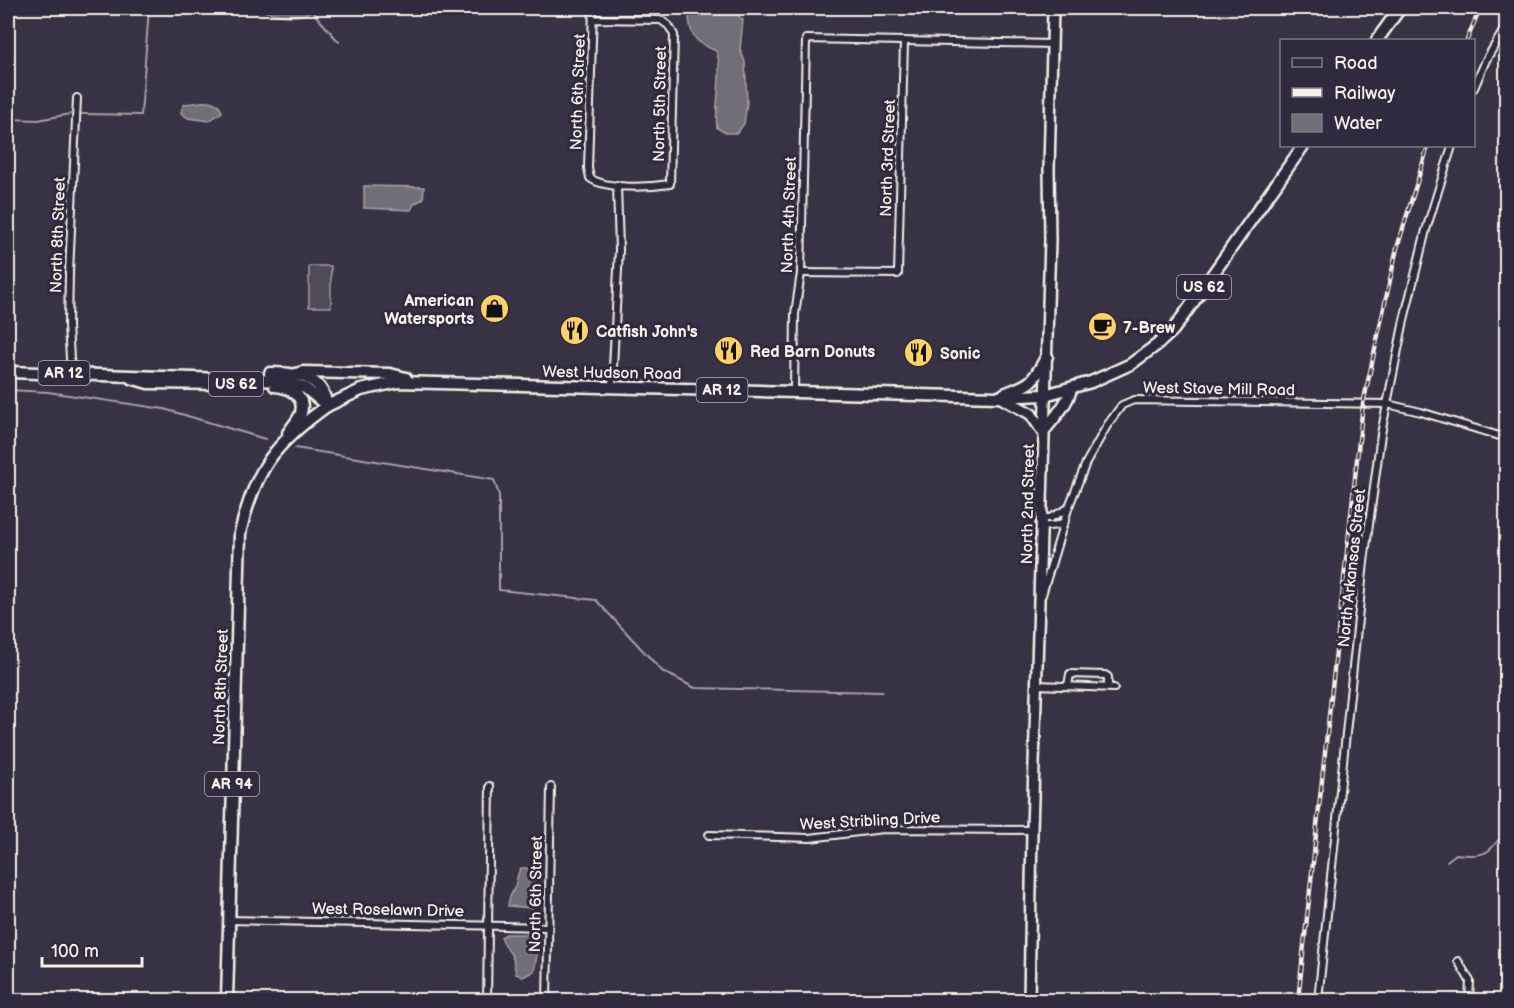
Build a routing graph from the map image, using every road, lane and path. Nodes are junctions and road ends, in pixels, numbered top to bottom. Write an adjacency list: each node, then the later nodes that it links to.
1 (593, 8): 4 (street, North 6th Street)
2 (1053, 8): 8 (main road, North 2nd Street)
3 (1400, 8): 6 (main road)
4 (593, 19): 13 (street, North 6th Street); 13 (street, North 5th Street)
5 (1506, 26): 9 (street)
6 (1378, 39)
7 (904, 42): 8 (street); 14 (street, North 3rd Street); 14 (street, North 4th Street)
8 (1053, 44): 15 (main road, North 2nd Street)
9 (1475, 84)
10 (77, 98): 17 (street, North 8th Street)
11 (1302, 147): 22 (main road, US 62)
12 (1452, 147): 26 (street, North Arkansas Street)
13 (617, 185): 21 (street)
14 (801, 273): 23 (street, North 4th Street)
15 (1047, 356): 24 (main road, North 2nd Street); 25 (main road)
16 (8, 372): 17 (main road, AR 12)
17 (71, 374): 19 (main road, AR 12)
18 (295, 374): 19 (main road, US 62); 20 (main road, AR 12); 27 (main road)
19 (121, 375): 27 (main road, US 62); 30 (main road, US 62)
20 (421, 382): 21 (main road, West Hudson Road / AR 12); 27 (main road, West Hudson Road / AR 12)
21 (612, 387): 23 (main road, West Hudson Road / AR 12)
22 (1071, 389): 24 (main road, US 62); 28 (main road)
23 (794, 391): 25 (main road, West Hudson Road / AR 12)
24 (1045, 395): 25 (main road, West Hudson Road / AR 12); 28 (main road, North 2nd Street)
25 (998, 397): 28 (main road, AR 12)
26 (1387, 404): 29 (street, West Stave Mill Road); 31 (street, West Stave Mill Road); 49 (street, North Arkansas Street)
27 (327, 406): 30 (main road, North 8th Street / AR 94)
28 (1043, 432): 33 (main road, North 2nd Street)
29 (1506, 438)
30 (283, 441): 41 (main road, North 8th Street / AR 94)
31 (1068, 509): 32 (street, West Stave Mill Road); 33 (street)
32 (1065, 521): 33 (street); 34 (street, West Stave Mill Road)
33 (1042, 522): 34 (main road, North 2nd Street)
34 (1040, 602): 35 (main road, North 2nd Street)
35 (1037, 685): 36 (street); 39 (main road, North 2nd Street)
36 (1068, 686): 36 (street)
37 (490, 786): 42 (street)
38 (551, 787): 43 (street, North 6th Street)
39 (1032, 830): 40 (street, West Stribling Drive); 48 (main road, North 2nd Street)
40 (709, 835)
41 (229, 920): 42 (street, West Roselawn Drive); 45 (main road, North 8th Street / AR 94)
42 (488, 925): 43 (street, West Roselawn Drive); 46 (street)
43 (547, 927): 47 (street, North 6th Street)
44 (1458, 962): 50 (street)
45 (227, 1000)
46 (487, 1000)
47 (547, 1000)
48 (1029, 1000)
49 (1318, 1000)
50 (1469, 1000)

